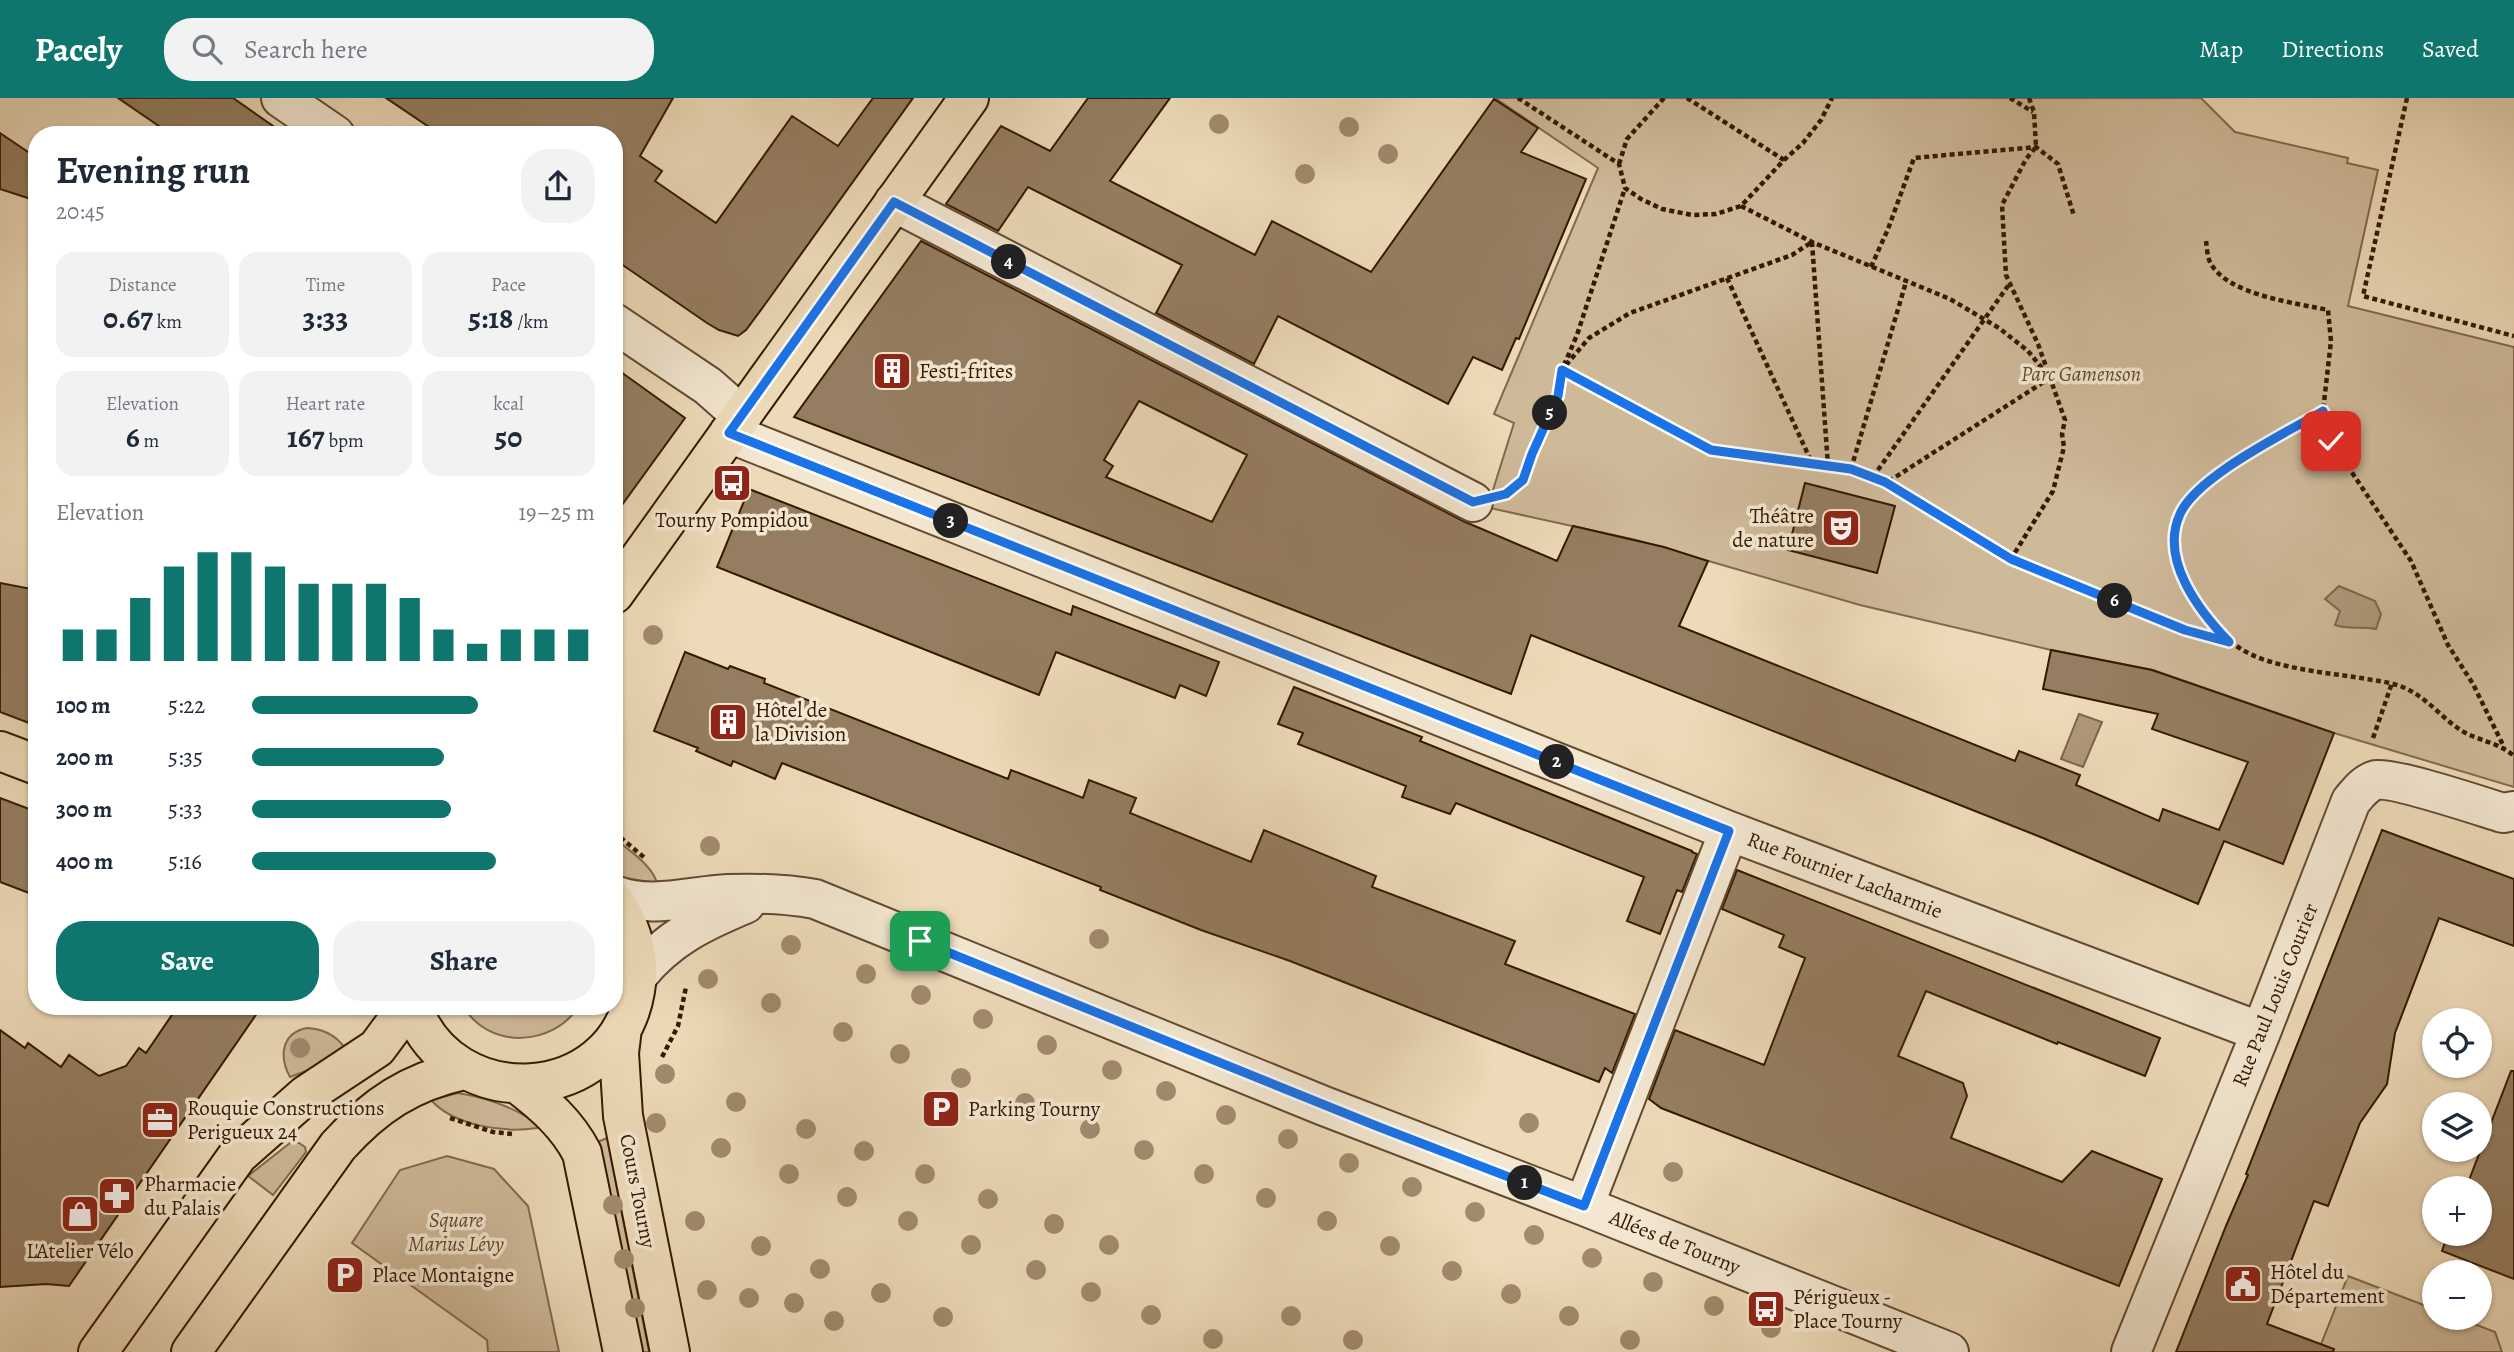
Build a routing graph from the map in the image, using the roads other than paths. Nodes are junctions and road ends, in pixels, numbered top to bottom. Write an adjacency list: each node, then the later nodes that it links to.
1 (281, 98): 3 (street)
2 (969, 98): 4 (main road)
3 (322, 126)
4 (894, 202): 6 (main road); 7 (street)
5 (623, 329): 6 (street, Rue Fournier Lacharmie)
6 (735, 425): 8 (main road); 12 (street, Rue Fournier Lacharmie)
7 (1473, 502)
8 (623, 581)
9 (0, 751): 10 (main road)
10 (28, 762)
11 (2514, 811): 20 (street, Rue Paul Louis Courier)
12 (1729, 831): 20 (street, Rue Fournier Lacharmie); 23 (street)
13 (774, 895): 14 (street, Allées de Tourny); 16 (street, Allées de Tourny); 23 (street, Allées de Tourny)
14 (623, 897)
15 (623, 914): 16 (main road)
16 (638, 975): 19 (main road)
17 (401, 1015): 24 (main road)
18 (416, 1015): 21 (main road)
19 (622, 1028): 22 (main road); 27 (main road, Cours Tourny)
20 (2261, 1032): 29 (street, Rue Paul Louis Courier)
21 (464, 1070): 22 (main road); 25 (main road)
22 (519, 1085): 26 (main road)
23 (1584, 1206): 28 (street, Allées de Tourny)
24 (98, 1352)
25 (191, 1352)
26 (623, 1352)
27 (670, 1352)
28 (1949, 1352)
29 (2131, 1352)

